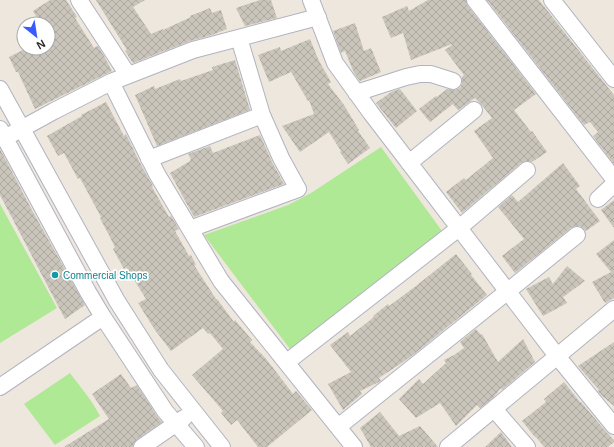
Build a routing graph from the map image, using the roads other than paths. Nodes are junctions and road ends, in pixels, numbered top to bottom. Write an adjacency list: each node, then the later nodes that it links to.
1 (79, 0): 7 (street)
2 (312, 0): 5 (street)
3 (475, 0): 20 (street)
4 (553, 0): 8 (street)
5 (318, 17): 6 (street); 12 (street)
6 (239, 38): 7 (street); 14 (street)
7 (128, 75): 10 (street)
8 (614, 78)
9 (453, 80): 12 (street)
10 (111, 82): 15 (street); 17 (street)
11 (0, 89): 15 (street)
12 (356, 93): 18 (street)
13 (474, 110): 18 (street)
14 (262, 115): 17 (street); 24 (street)
15 (22, 129): 16 (street); 33 (street)
16 (2, 133): 28 (street)
17 (149, 159): 24 (street)
18 (409, 162): 23 (street)
19 (527, 170): 23 (street)
20 (614, 179)
21 (614, 184): 22 (street)
22 (598, 199)
23 (459, 228): 26 (street); 30 (street)
24 (190, 229): 30 (street)
25 (577, 235): 26 (street)
26 (508, 292): 29 (street); 35 (street)
27 (614, 309): 29 (street)
28 (103, 317): 31 (street); 34 (street)
29 (558, 356): 32 (street); 36 (street)
30 (287, 362): 35 (street)
31 (0, 387)
32 (494, 408): 41 (street); 42 (street)
33 (193, 412): 34 (street); 39 (street)
34 (176, 424): 37 (street); 38 (street)
35 (338, 426): 40 (street)
36 (614, 426)
37 (142, 447)
38 (196, 447)
39 (222, 447)
40 (354, 447)
41 (448, 447)
42 (527, 447)

